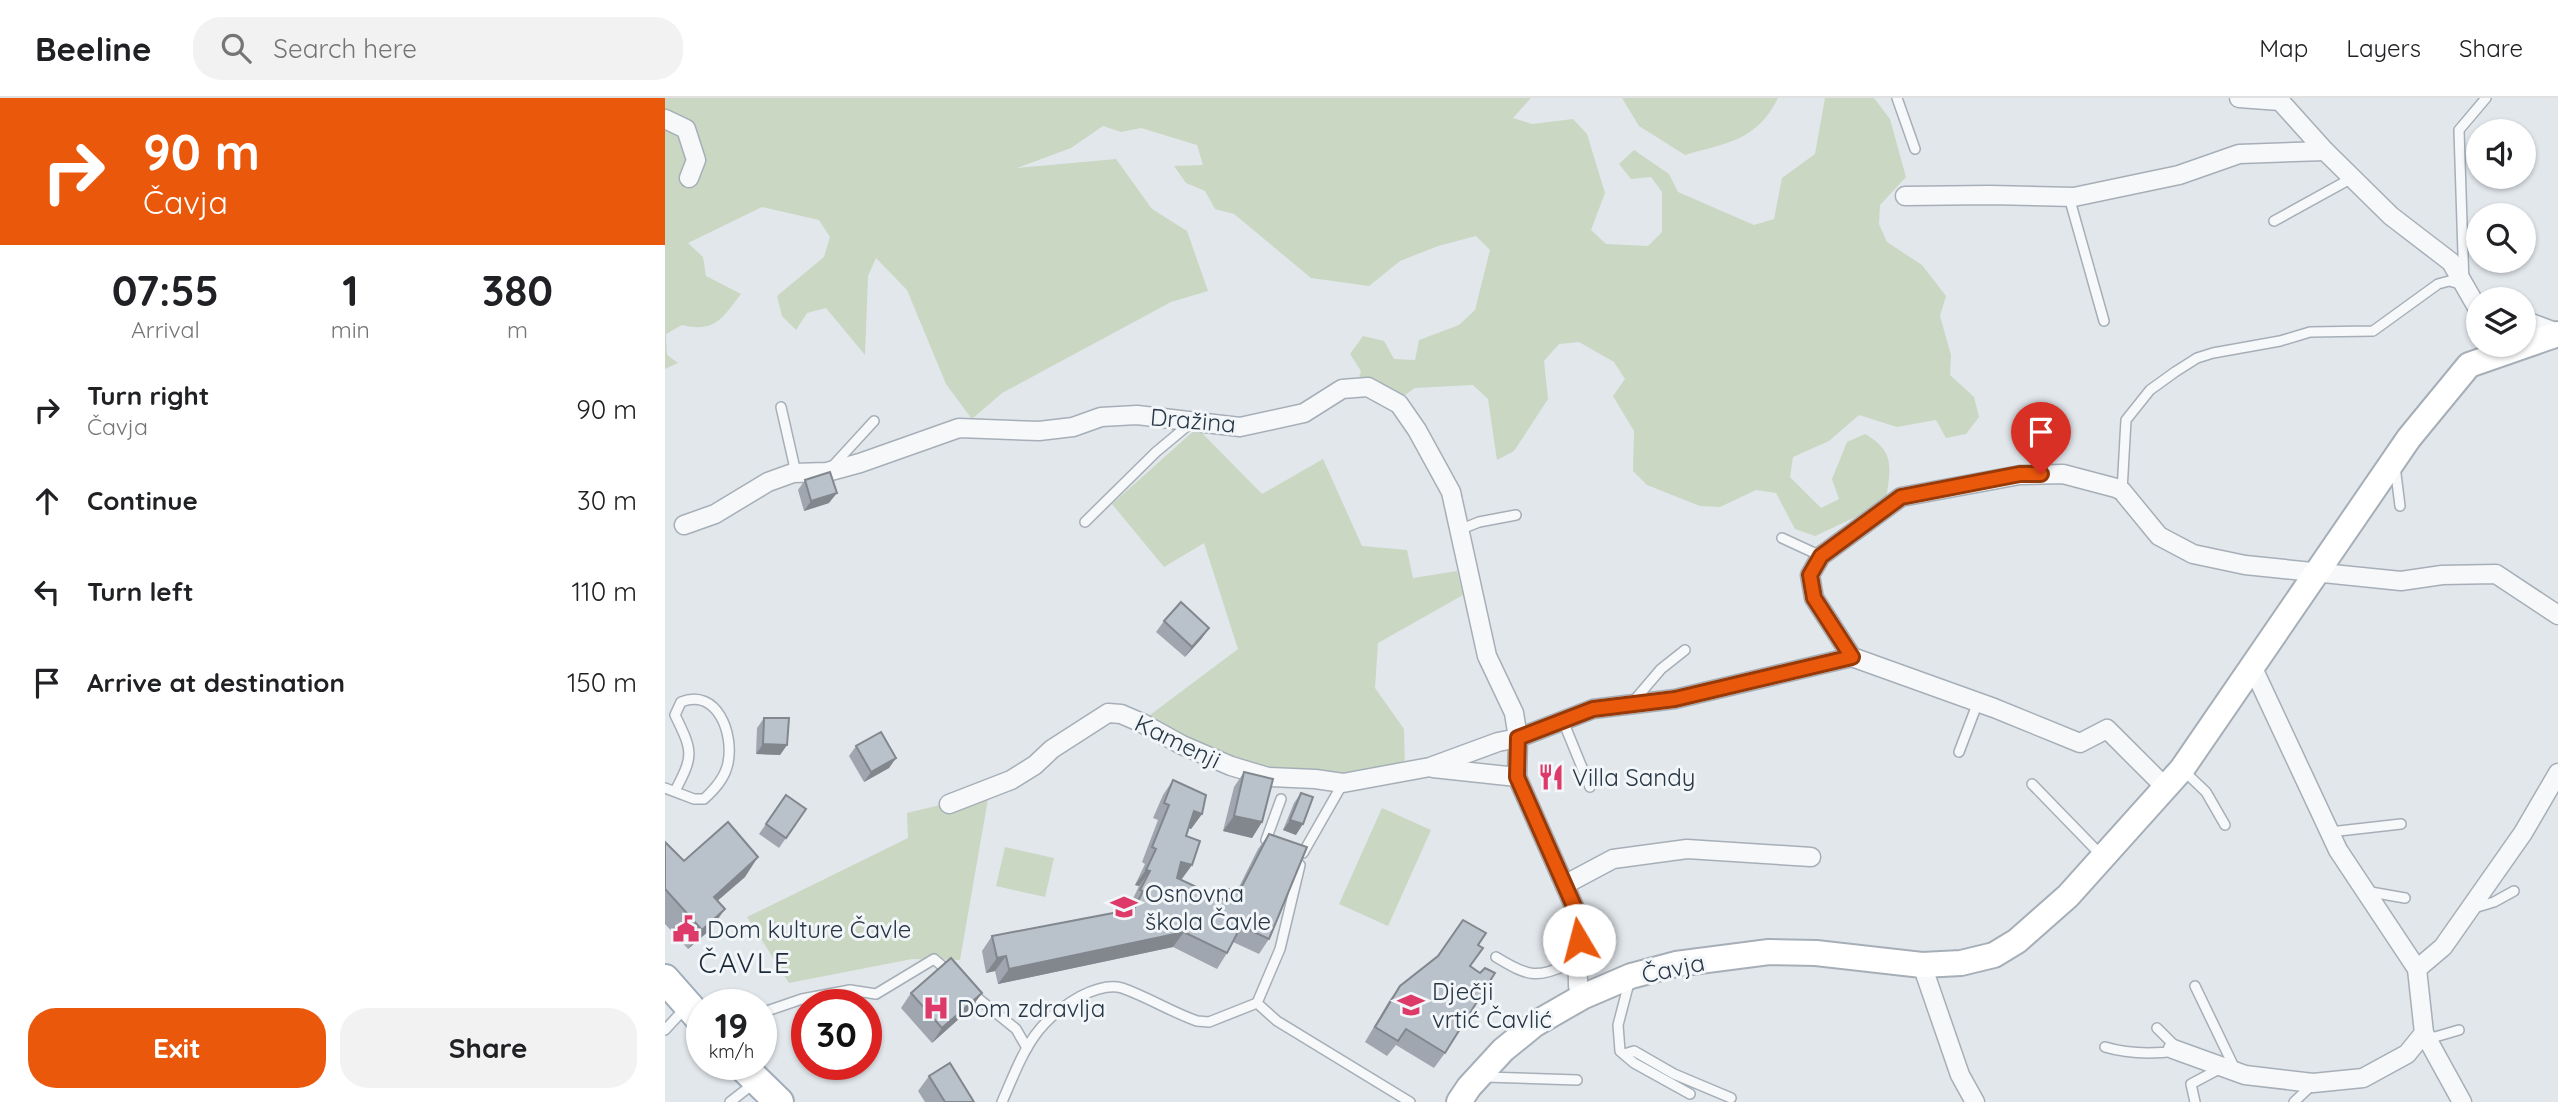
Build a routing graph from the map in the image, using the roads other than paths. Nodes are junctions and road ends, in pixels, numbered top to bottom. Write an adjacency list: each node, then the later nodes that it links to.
1 (1897, 98): 5 (lane)
2 (2239, 98): 6 (street)
3 (2486, 98): 12 (lane)
4 (665, 119): 7 (street)
5 (1915, 149)
6 (2325, 151): 8 (street); 10 (street)
7 (689, 178)
8 (2352, 178): 11 (lane); 12 (street)
9 (1905, 196): 10 (street)
10 (2069, 197): 14 (lane)
11 (2274, 220)
12 (2464, 285): 13 (street); 25 (lane)
13 (2466, 288)
14 (2104, 321)
15 (2536, 325): 16 (street)
16 (2558, 334): 17 (main road, Čavja)
17 (2536, 340)
18 (2484, 357): 22 (main road, Čavja)
19 (781, 407): 24 (lane)
20 (874, 421): 23 (lane)
21 (1193, 421): 23 (street, Dražina); 28 (lane); 30 (street, Dražina)
22 (2394, 460): 26 (lane); 33 (main road, Čavja)
23 (827, 472): 24 (street, Dražina)
24 (795, 473): 29 (street)
25 (2122, 491): 32 (street); 33 (street)
26 (2400, 506)
27 (1516, 515): 30 (lane)
28 (1085, 522)
29 (684, 525)
30 (1459, 530): 41 (street, Dražina)
31 (1782, 538): 32 (lane)
32 (1821, 556): 36 (street)
33 (2318, 571): 34 (street); 37 (main road, Čavja)
34 (2558, 615)
35 (1685, 650): 39 (lane)
36 (1852, 657): 38 (street); 39 (street)
37 (2252, 666): 44 (main road, Čavja); 56 (street)
38 (1979, 702): 42 (lane); 49 (street)
39 (1631, 704): 40 (street)
40 (1563, 721): 41 (street); 50 (lane)
41 (1518, 738): 43 (street, Kamenji); 46 (street)
42 (1959, 751)
43 (1430, 767): 46 (street, Kamenji); 47 (street, Kamenji)
44 (2182, 769): 49 (main road, Čavja); 55 (lane)
45 (2558, 773): 66 (street)
46 (1517, 777): 62 (street)
47 (1343, 783): 53 (street, Kamenji); 58 (lane)
48 (2032, 784): 59 (lane)
49 (2165, 787): 59 (main road, Čavja)
50 (1590, 788)
51 (670, 790): 51 (lane)
52 (1281, 799): 57 (lane)
53 (949, 804)
54 (2401, 824): 56 (lane)
55 (2225, 825)
56 (2330, 832): 63 (street)
57 (1278, 844)
58 (1291, 849)
59 (2103, 856): 69 (main road, Čavja)
60 (1811, 857): 62 (street)
61 (1300, 865): 78 (lane)
62 (1566, 884): 68 (street)
63 (2365, 891): 65 (lane); 70 (street)
64 (2514, 891): 66 (lane)
65 (2405, 898)
66 (2470, 909): 70 (street)
67 (1496, 957): 68 (lane)
68 (1579, 961): 76 (street)
69 (1923, 965): 71 (main road, Čavja); 102 (street)
70 (2417, 970): 84 (street)
71 (1630, 976): 76 (main road, Čavja); 88 (lane)
72 (665, 979): 77 (main road)
73 (956, 979): 79 (lane)
74 (2195, 985): 89 (lane)
75 (964, 987): 86 (lane)
76 (1582, 997): 90 (main road, Čavja)
77 (686, 1003)
78 (1257, 1003): 86 (lane); 100 (lane)
79 (777, 1007)
80 (686, 1018): 82 (lane)
81 (2157, 1028): 87 (lane)
82 (665, 1030)
83 (2459, 1030): 84 (lane)
84 (2426, 1036): 94 (street); 105 (street)
85 (2105, 1047): 87 (lane)
86 (1027, 1048): 99 (lane)
87 (2176, 1049): 89 (street)
88 (1624, 1054): 95 (lane); 96 (lane)
89 (2230, 1070): 94 (street); 103 (lane)
90 (1479, 1076): 93 (lane); 101 (main road, Čavja)
91 (744, 1080): 97 (lane)
92 (757, 1080): 98 (main road)
93 (1577, 1080)
94 (2313, 1083): 104 (lane)
95 (1690, 1094)
96 (1731, 1098)
97 (730, 1102)
98 (779, 1102)
99 (1002, 1102)
100 (1410, 1102)
101 (1459, 1102)
102 (1975, 1102)
103 (2195, 1102)
104 (2294, 1102)
105 (2462, 1102)

